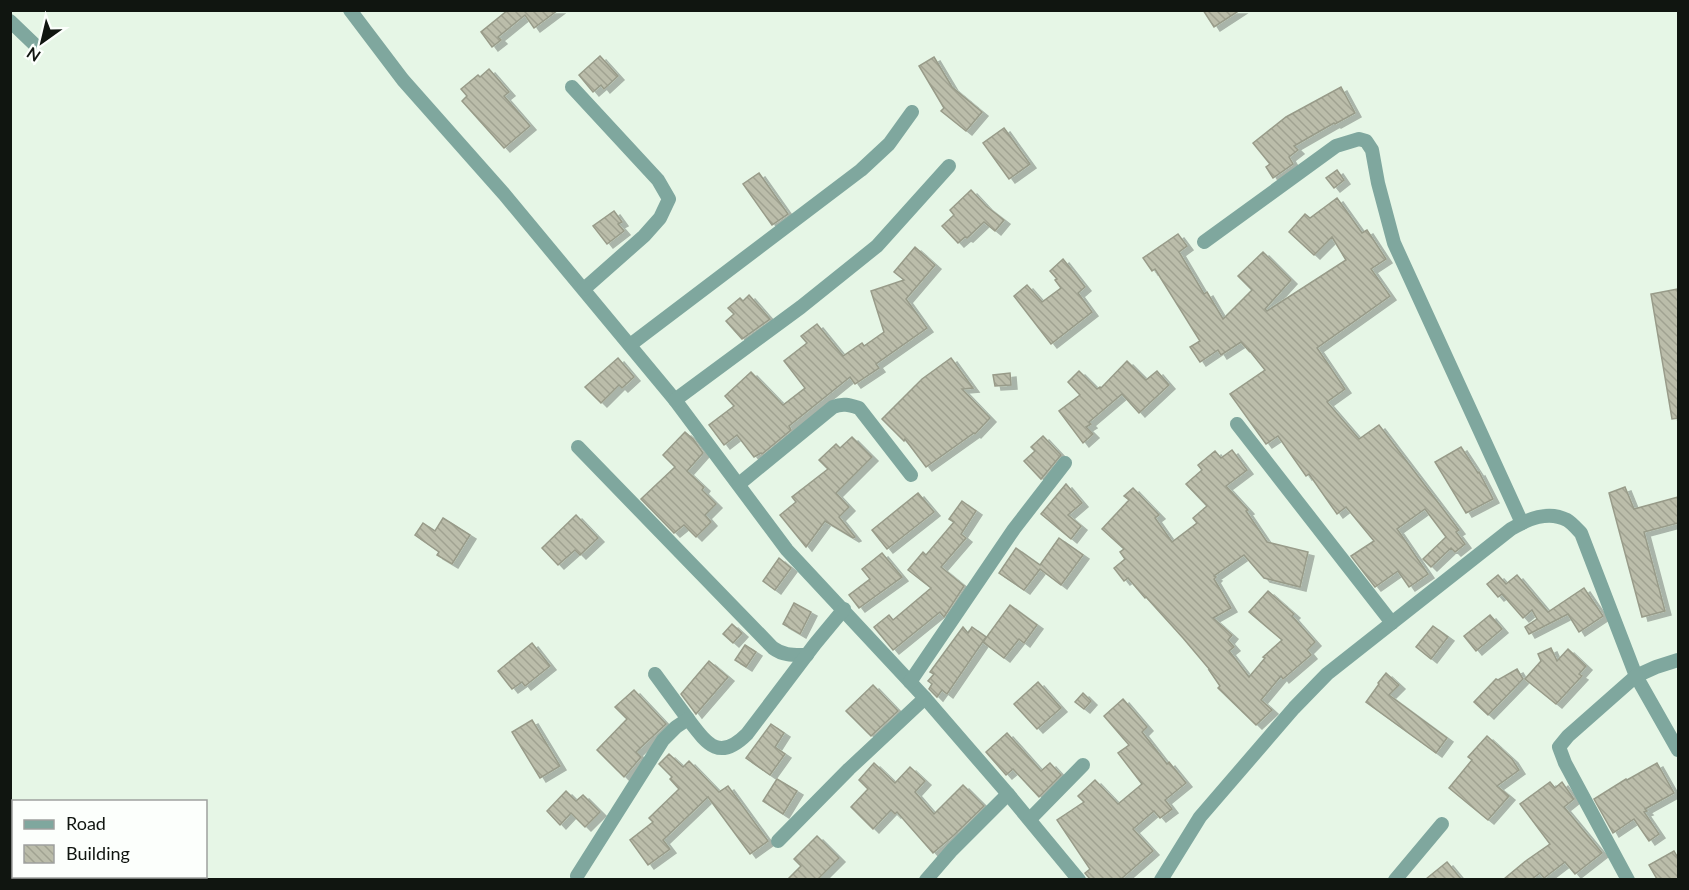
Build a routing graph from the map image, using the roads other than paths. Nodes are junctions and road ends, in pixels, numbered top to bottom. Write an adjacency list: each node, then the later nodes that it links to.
1 (350, 10): 8 (street)
2 (10, 21): 3 (street)
3 (34, 44)
4 (572, 87): 8 (street)
5 (912, 112): 9 (street)
6 (949, 166): 10 (street)
7 (1204, 242): 16 (street)
8 (584, 289): 9 (street)
9 (630, 345): 10 (street)
10 (675, 400): 15 (street)
11 (1237, 423): 18 (street)
12 (578, 447): 19 (street)
13 (1065, 463): 23 (street)
14 (911, 475): 15 (street)
15 (739, 484): 17 (street)
16 (1522, 523): 18 (street); 22 (street)
17 (844, 609): 19 (street); 23 (street)
18 (1392, 623): 35 (street)
19 (807, 655): 25 (street)
20 (1678, 660): 22 (street)
21 (655, 674): 25 (street)
22 (1636, 676): 26 (street); 37 (street)
23 (910, 682): 24 (street)
24 (925, 698): 28 (street); 31 (street)
25 (688, 719): 32 (street)
26 (1678, 750)
27 (1083, 765): 29 (street)
28 (1008, 794): 29 (street); 33 (street)
29 (1030, 819): 34 (street)
30 (1442, 824): 36 (street)
31 (778, 841)
32 (577, 876)
33 (927, 879)
34 (1079, 879)
35 (1161, 879)
36 (1395, 879)
37 (1628, 879)

